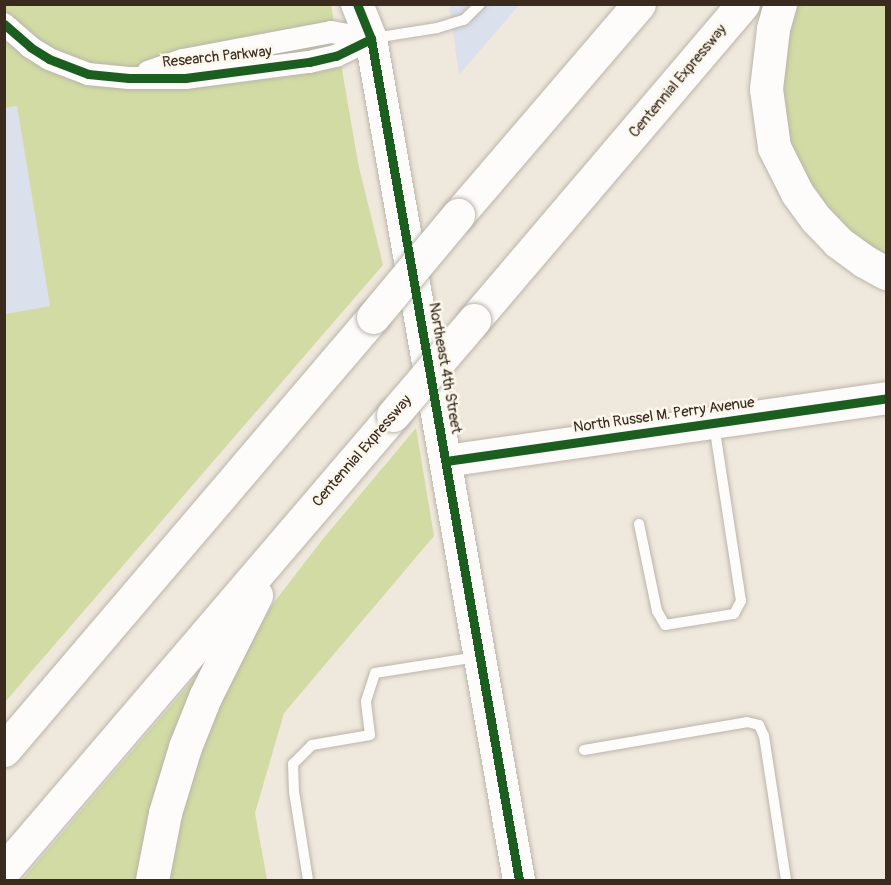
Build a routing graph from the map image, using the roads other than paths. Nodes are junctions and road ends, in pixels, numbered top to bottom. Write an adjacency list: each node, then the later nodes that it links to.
1 (357, 4): 8 (main road, Northeast 4th Street)
2 (373, 4): 8 (main road, Northeast 4th Street)
3 (480, 4): 8 (lane)
4 (639, 4): 16 (highway, bridge)
5 (743, 4): 14 (highway, Centennial Expressway, bridge)
6 (780, 4): 9 (highway)
7 (5, 26): 8 (street, Research Parkway)
8 (371, 39): 12 (main road, Northeast 4th Street)
9 (886, 273)
10 (886, 398): 11 (main road, North Russel M. Perry Avenue)
11 (714, 423): 12 (main road, North Russel M. Perry Avenue); 13 (lane)
12 (446, 461): 15 (main road, Northeast 4th Street)
13 (639, 524)
14 (291, 533): 18 (highway, Centennial Expressway); 19 (highway)
15 (480, 657): 20 (lane); 21 (main road, Northeast 4th Street)
16 (4, 750)
17 (584, 750): 22 (lane)
18 (4, 870)
19 (152, 880)
20 (308, 880)
21 (519, 880)
22 (786, 880)

